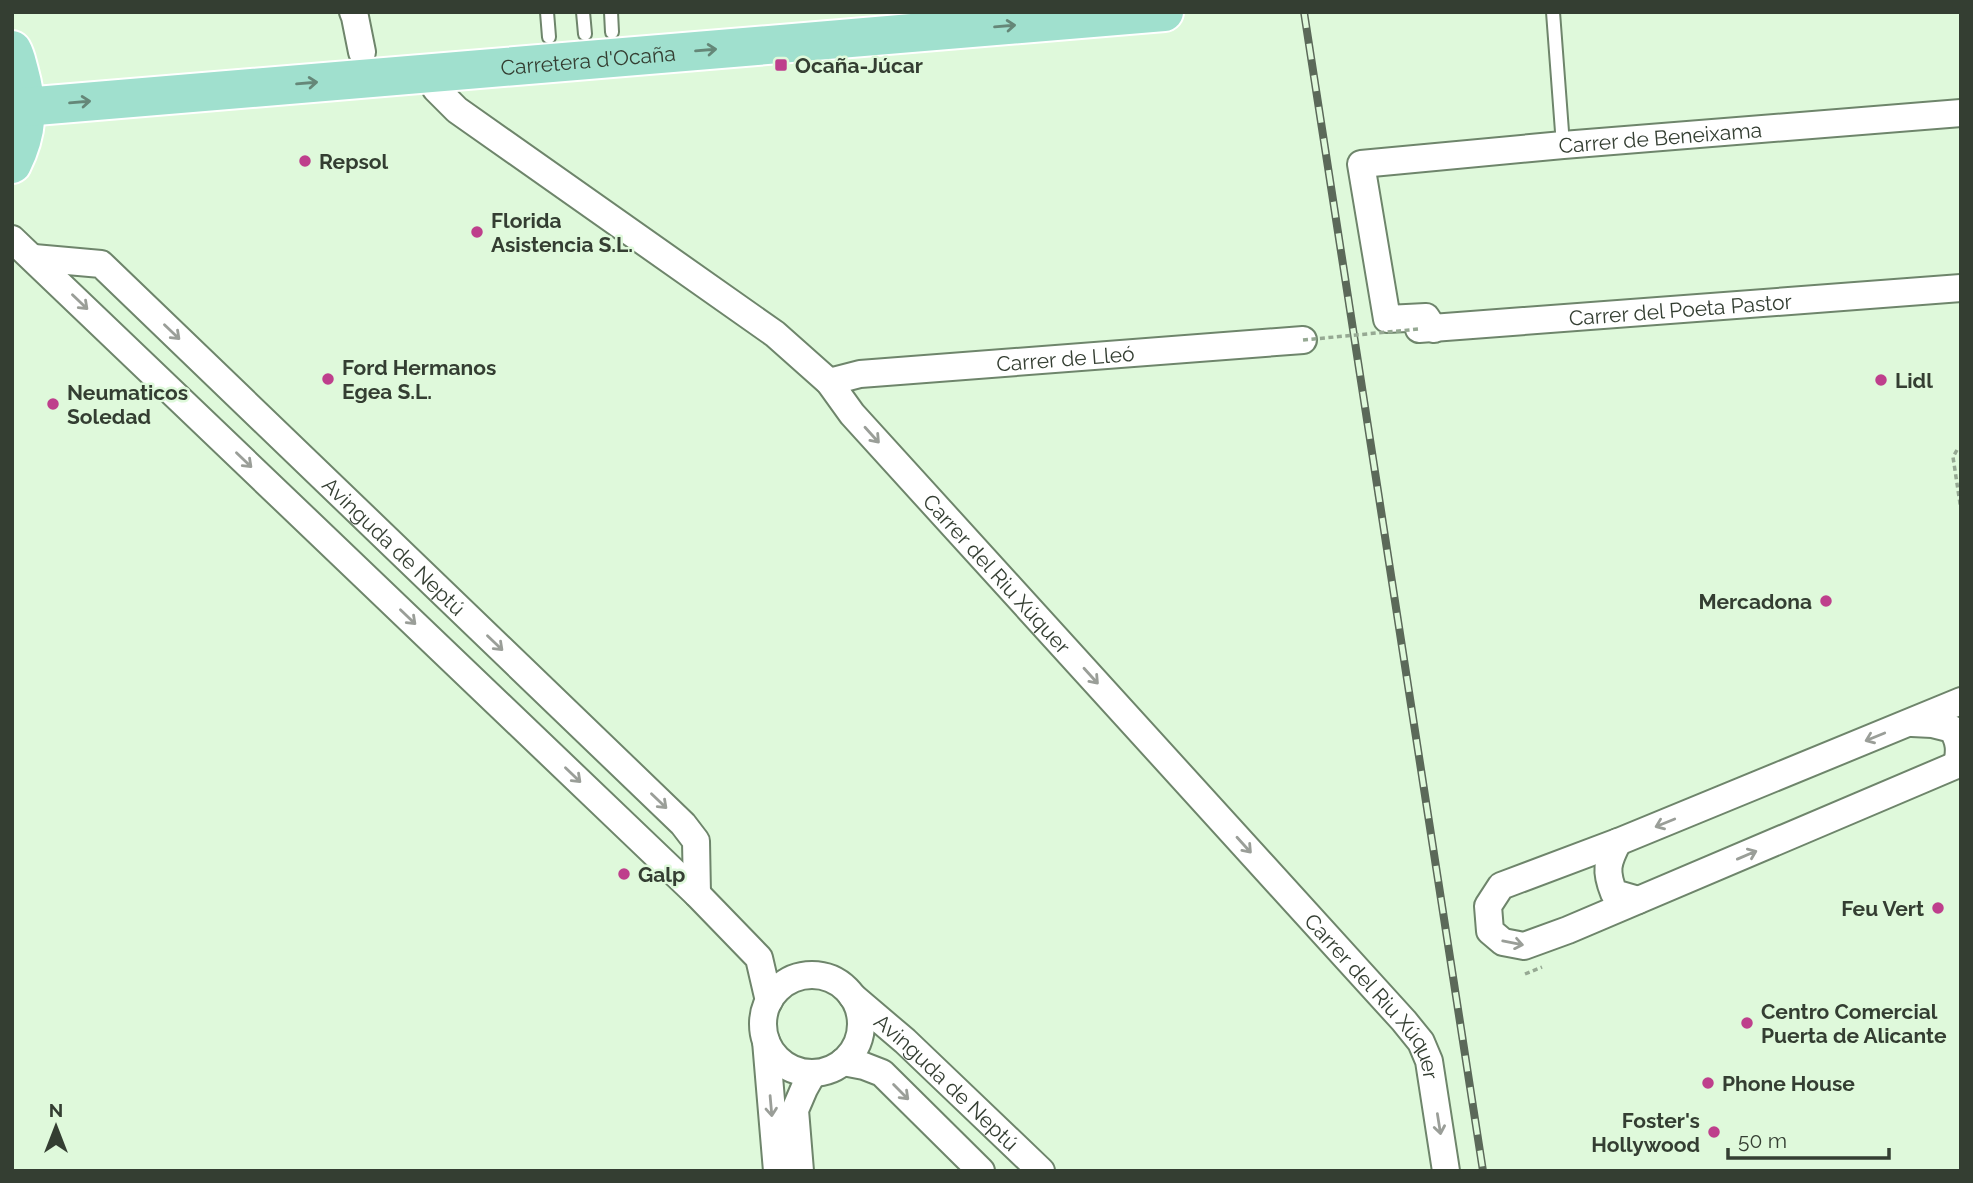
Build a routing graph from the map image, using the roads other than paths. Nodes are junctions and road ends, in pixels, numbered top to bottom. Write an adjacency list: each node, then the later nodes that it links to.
1 (353, 12): 7 (street)
2 (859, 12): 6 (main road, Carretera d'Ocaña)
3 (1164, 12): 5 (main road, Carretera d'Ocaña, one-way to 3)
4 (1553, 12): 11 (lane)
5 (943, 21): 8 (main road, Carretera d'Ocaña, one-way to 5)
6 (581, 23): 7 (main road, Carretera d'Ocaña)
7 (362, 52): 9 (main road, Carretera d'Ocaña)
8 (434, 72): 9 (main road, Carretera d'Ocaña, one-way to 8); 18 (street, Carrer del Riu Xúquer)
9 (17, 86): 12 (main road)
10 (1961, 113): 11 (street, Carrer de Beneixama)
11 (1563, 145): 16 (street, Carrer de Beneixama)
12 (12, 164)
13 (12, 239): 14 (street, Avinguda de Neptú)
14 (34, 258): 23 (street, Avinguda de Neptú, one-way to 23); 23 (street, Avinguda de Neptú, one-way to 23)
15 (1955, 291): 16 (street, Carrer del Poeta Pastor)
16 (1427, 329)
17 (1304, 340): 18 (street, Carrer de Lleó)
18 (829, 383): 34 (street, Carrer del Riu Xúquer, one-way to 34)
19 (1961, 701): 20 (street)
20 (1909, 723): 21 (street); 22 (street, one-way to 22)
21 (1959, 764): 24 (street, one-way to 21)
22 (1618, 842): 24 (street); 24 (street, one-way to 24)
23 (697, 894): 26 (street, Avinguda de Neptú)
24 (1638, 900)
25 (852, 995): 26 (street); 28 (street); 33 (street, Avinguda de Neptú)
26 (769, 1000): 27 (street)
27 (765, 1041): 29 (street); 30 (street, one-way to 30)
28 (843, 1062): 29 (street); 32 (street, Avinguda de Neptú, one-way to 32)
29 (813, 1073): 31 (street)
30 (777, 1171)
31 (800, 1171)
32 (981, 1171)
33 (1041, 1171)
34 (1446, 1171)

